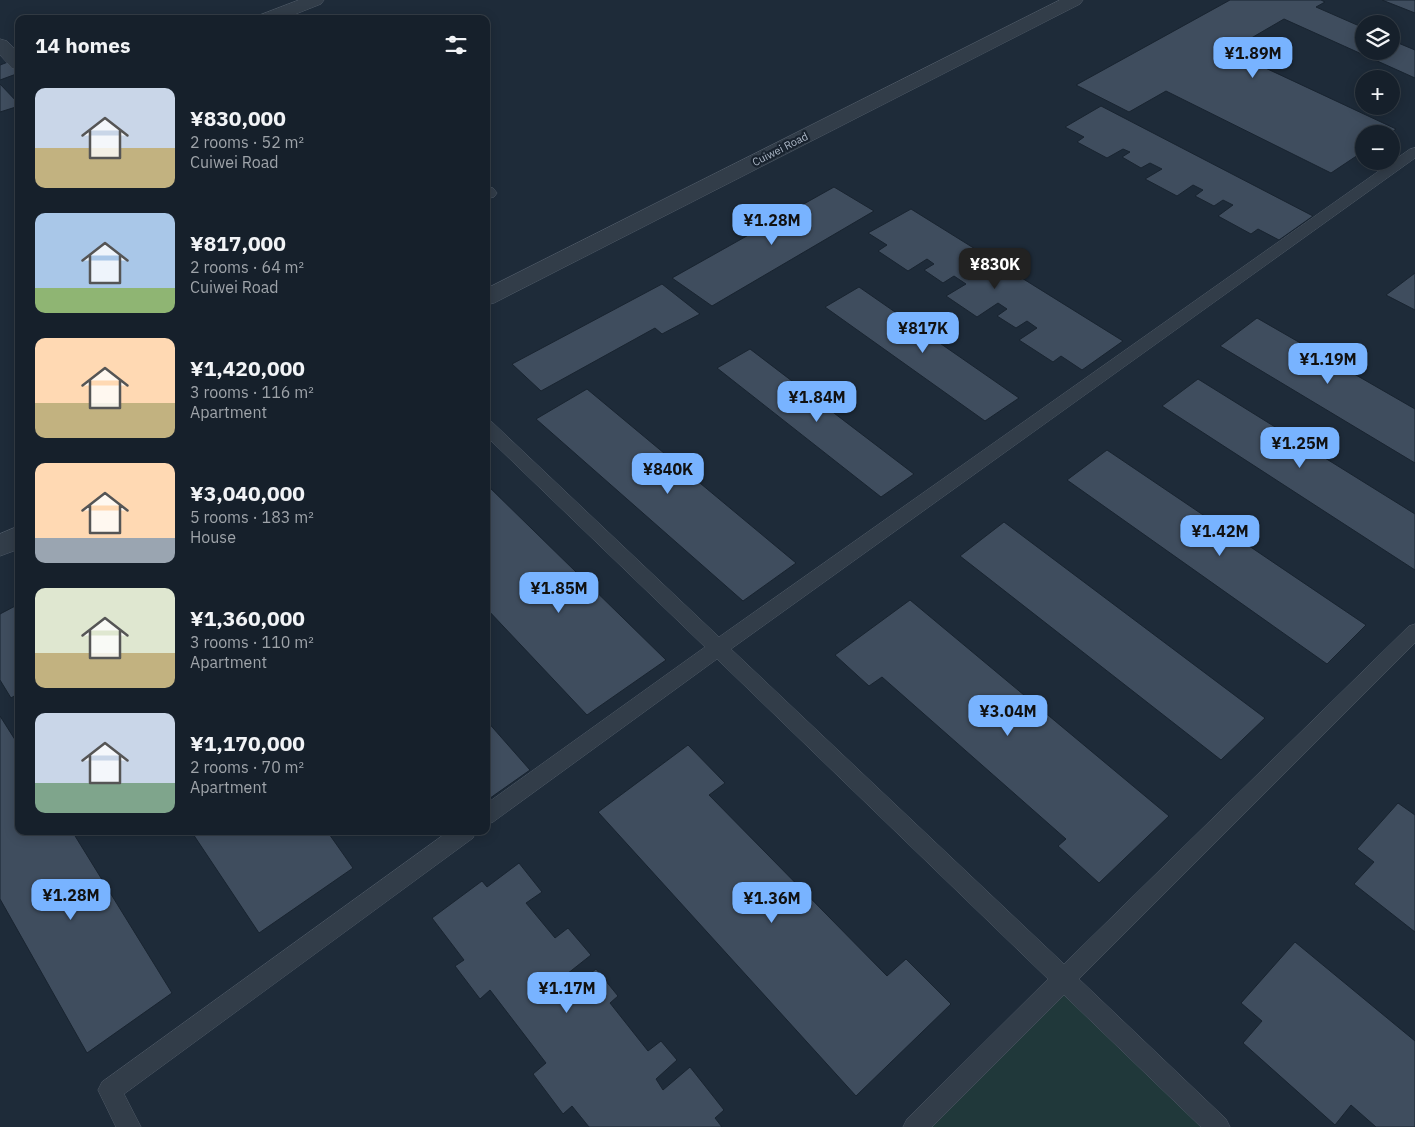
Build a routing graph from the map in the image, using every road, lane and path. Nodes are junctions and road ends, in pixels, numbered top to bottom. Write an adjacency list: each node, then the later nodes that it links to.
1 (315, 0): 3 (street)
2 (1074, 0): 7 (street, Cuiwei Road)
3 (276, 15)
4 (0, 45): 5 (street)
5 (15, 60)
6 (1415, 152): 12 (lane)
7 (490, 296)
8 (490, 430): 12 (lane)
9 (15, 538): 10 (street)
10 (0, 546)
11 (1415, 631): 15 (lane)
12 (718, 648): 13 (lane); 15 (lane)
13 (490, 813)
14 (461, 835): 16 (lane)
15 (1063, 980): 17 (lane); 18 (lane)
16 (129, 1127)
17 (915, 1127)
18 (1218, 1127)

